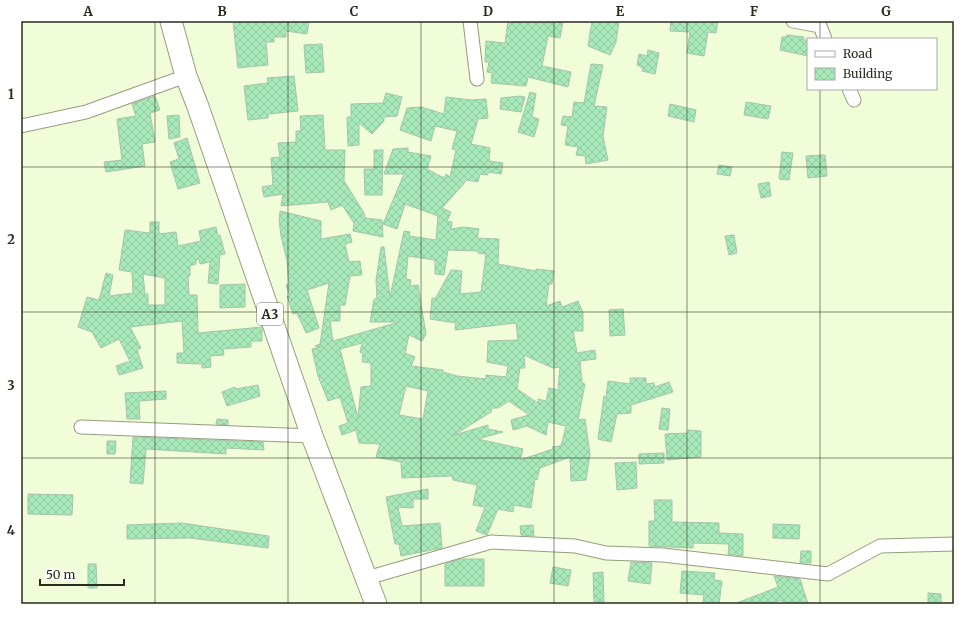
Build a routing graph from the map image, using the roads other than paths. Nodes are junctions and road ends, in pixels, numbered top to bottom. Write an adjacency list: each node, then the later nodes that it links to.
1 (171, 21): 5 (highway, A3)
2 (470, 21): 6 (street)
3 (793, 21): 4 (street)
4 (826, 38)
5 (186, 76): 7 (street); 9 (highway, A3)
6 (477, 79)
7 (21, 126)
8 (81, 427): 9 (street)
9 (312, 436): 11 (highway, A3)
10 (954, 544): 11 (street)
11 (367, 578): 12 (highway, A3)
12 (376, 604)

